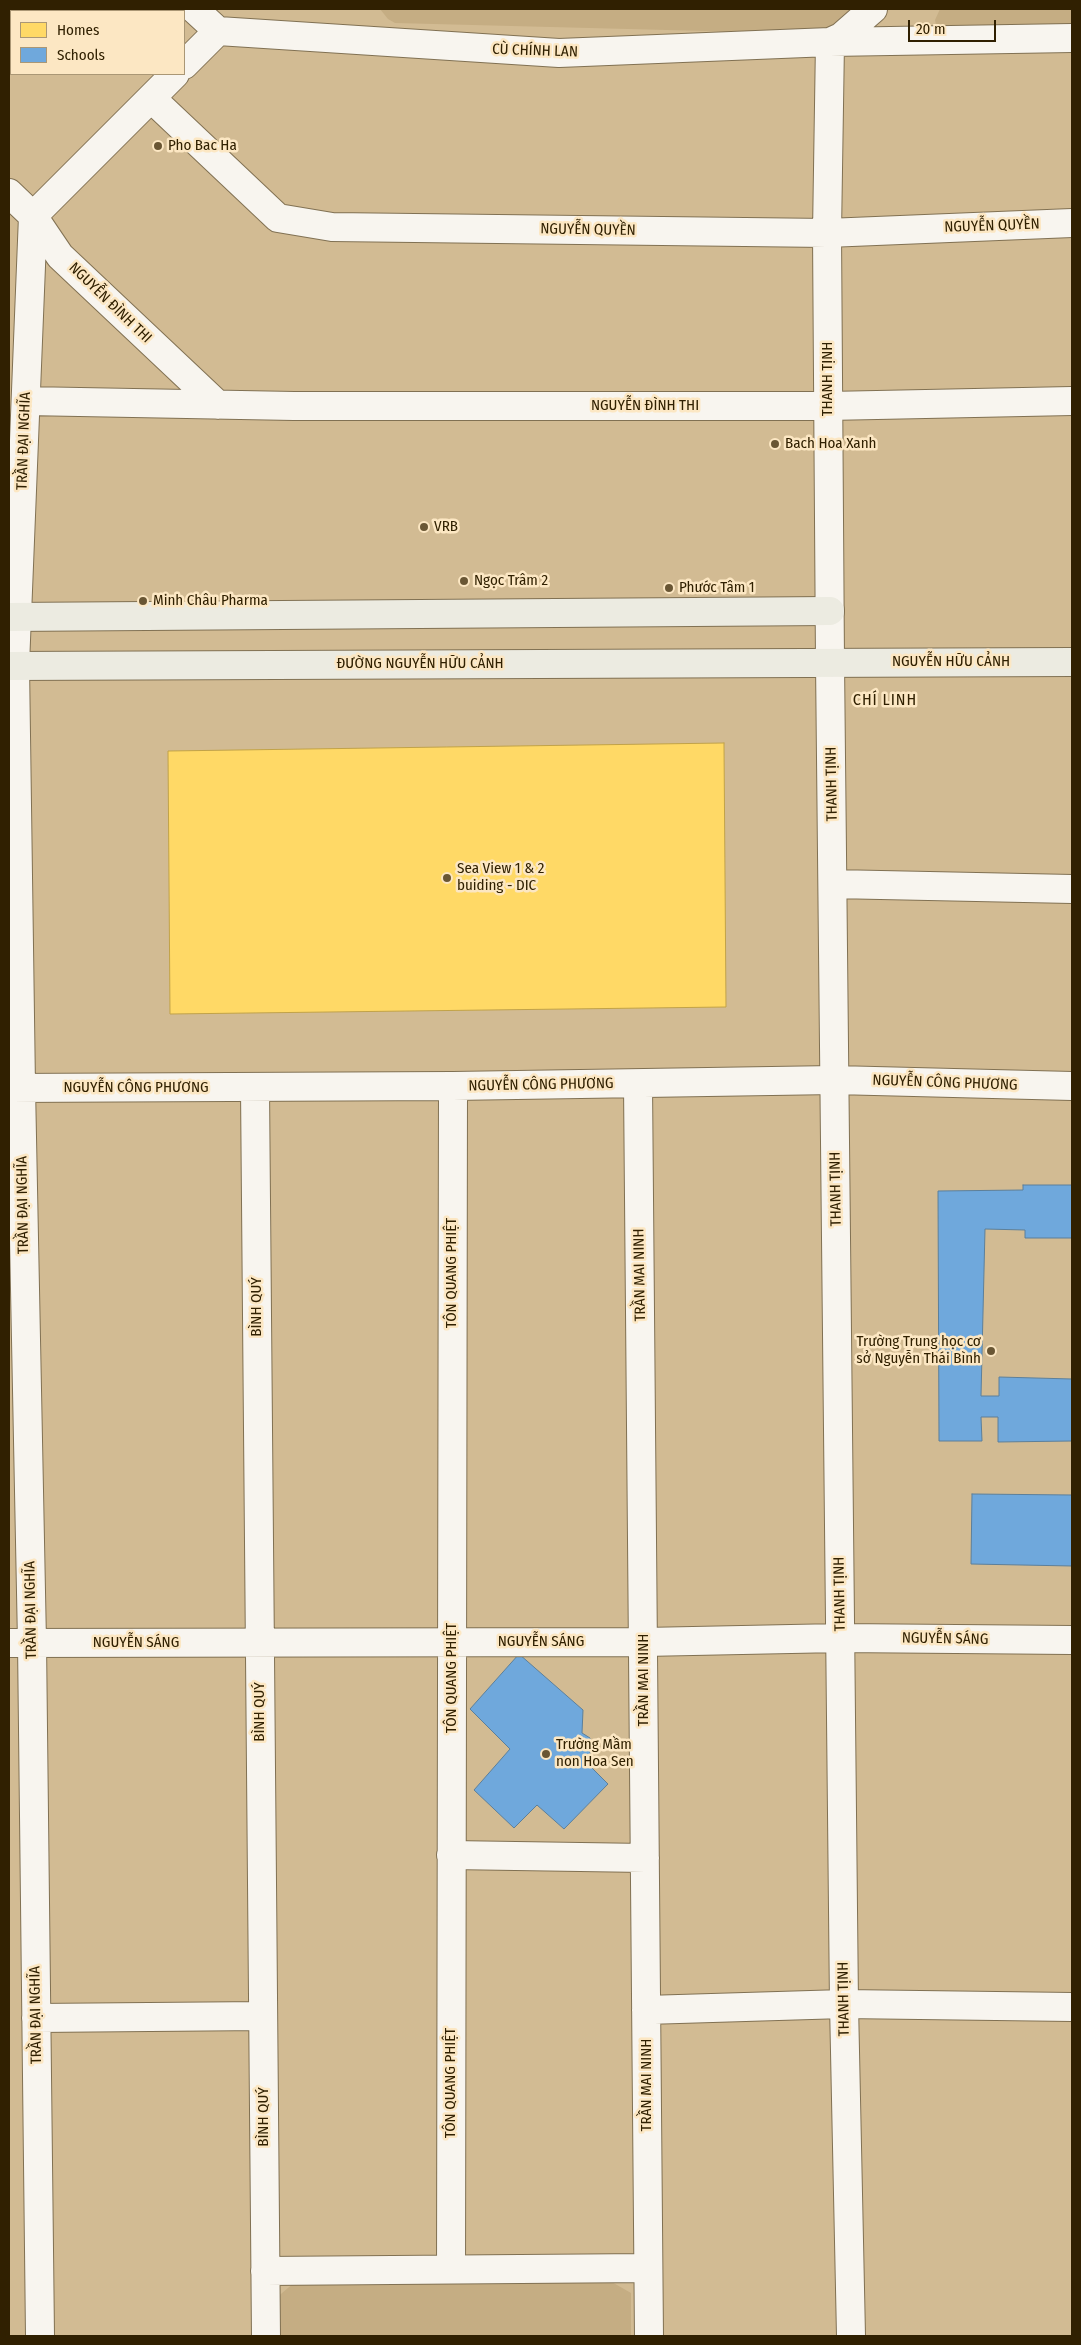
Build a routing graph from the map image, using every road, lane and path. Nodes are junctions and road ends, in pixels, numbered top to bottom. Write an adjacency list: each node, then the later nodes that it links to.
1 (194, 9): 3 (street)
2 (873, 9): 5 (street)
3 (218, 31): 5 (street, CÙ CHÍNH LAN); 6 (street)
4 (1072, 38): 5 (street, CÙ CHÍNH LAN)
5 (830, 42): 12 (street, THANH TỊNH)
6 (185, 64)
7 (174, 75): 8 (street)
8 (151, 98): 10 (street); 12 (street, NGUYỄN QUYỀN)
9 (9, 193): 10 (street, NGUYỄN ĐÌNH THI)
10 (33, 216): 14 (street, TRẦN ĐẠI NGHĨA); 15 (street, NGUYỄN ĐÌNH THI)
11 (1072, 223): 12 (street, NGUYỄN QUYỀN)
12 (827, 233): 16 (street, THANH TỊNH)
13 (1072, 400): 16 (street, NGUYỄN ĐÌNH THI)
14 (26, 401): 15 (street, NGUYỄN ĐÌNH THI); 18 (street, TRẦN ĐẠI NGHĨA)
15 (218, 405): 16 (street, NGUYỄN ĐÌNH THI)
16 (828, 406): 17 (street, THANH TỊNH)
17 (830, 612): 18 (main road); 19 (street, THANH TỊNH)
18 (13, 617): 21 (street, TRẦN ĐẠI NGHĨA)
19 (830, 662): 20 (main road, NGUYỄN HỮU CẢNH); 21 (main road, ĐƯỜNG NGUYỄN HỮU CẢNH); 22 (street, THANH TỊNH)
20 (1072, 662)
21 (12, 666): 28 (street, TRẦN ĐẠI NGHĨA)
22 (833, 884): 23 (street); 24 (street, THANH TỊNH)
23 (1072, 889)
24 (835, 1080): 25 (street, NGUYỄN CÔNG PHƯƠNG); 27 (street, NGUYỄN CÔNG PHƯƠNG); 30 (street, THANH TỊNH)
25 (638, 1084): 26 (street, NGUYỄN CÔNG PHƯƠNG); 34 (street, TRẦN MAI NINH)
26 (453, 1086): 29 (street, NGUYỄN CÔNG PHƯƠNG); 33 (street, TÔN QUANG PHIỆT)
27 (1072, 1086)
28 (15, 1088): 29 (street, NGUYỄN CÔNG PHƯƠNG); 32 (street, TRẦN ĐẠI NGHĨA)
29 (255, 1088): 35 (street, BÌNH QUÝ)
30 (840, 1638): 31 (street, NGUYỄN SÁNG); 34 (street, NGUYỄN SÁNG); 38 (street, THANH TỊNH)
31 (1072, 1640)
32 (20, 1642): 35 (street, NGUYỄN SÁNG); 42 (street, TRẦN ĐẠI NGHĨA)
33 (452, 1642): 34 (street, NGUYỄN SÁNG); 35 (street, NGUYỄN SÁNG); 36 (street, TÔN QUANG PHIỆT)
34 (644, 1642): 37 (street, TRẦN MAI NINH)
35 (260, 1643): 41 (street, BÌNH QUÝ)
36 (452, 1855): 37 (street); 44 (street, TÔN QUANG PHIỆT)
37 (645, 1858): 40 (street, TRẦN MAI NINH)
38 (844, 2004): 39 (street); 40 (street); 49 (street, THANH TỊNH)
39 (1072, 2007)
40 (646, 2010): 43 (street, TRẦN MAI NINH)
41 (263, 2016): 42 (street); 45 (street, BÌNH QUÝ)
42 (36, 2018): 46 (street, TRẦN ĐẠI NGHĨA)
43 (648, 2268): 44 (street); 48 (street, TRẦN MAI NINH)
44 (451, 2269): 45 (street)
45 (265, 2271): 47 (street, BÌNH QUÝ)
46 (40, 2336)
47 (266, 2336)
48 (649, 2336)
49 (852, 2336)

